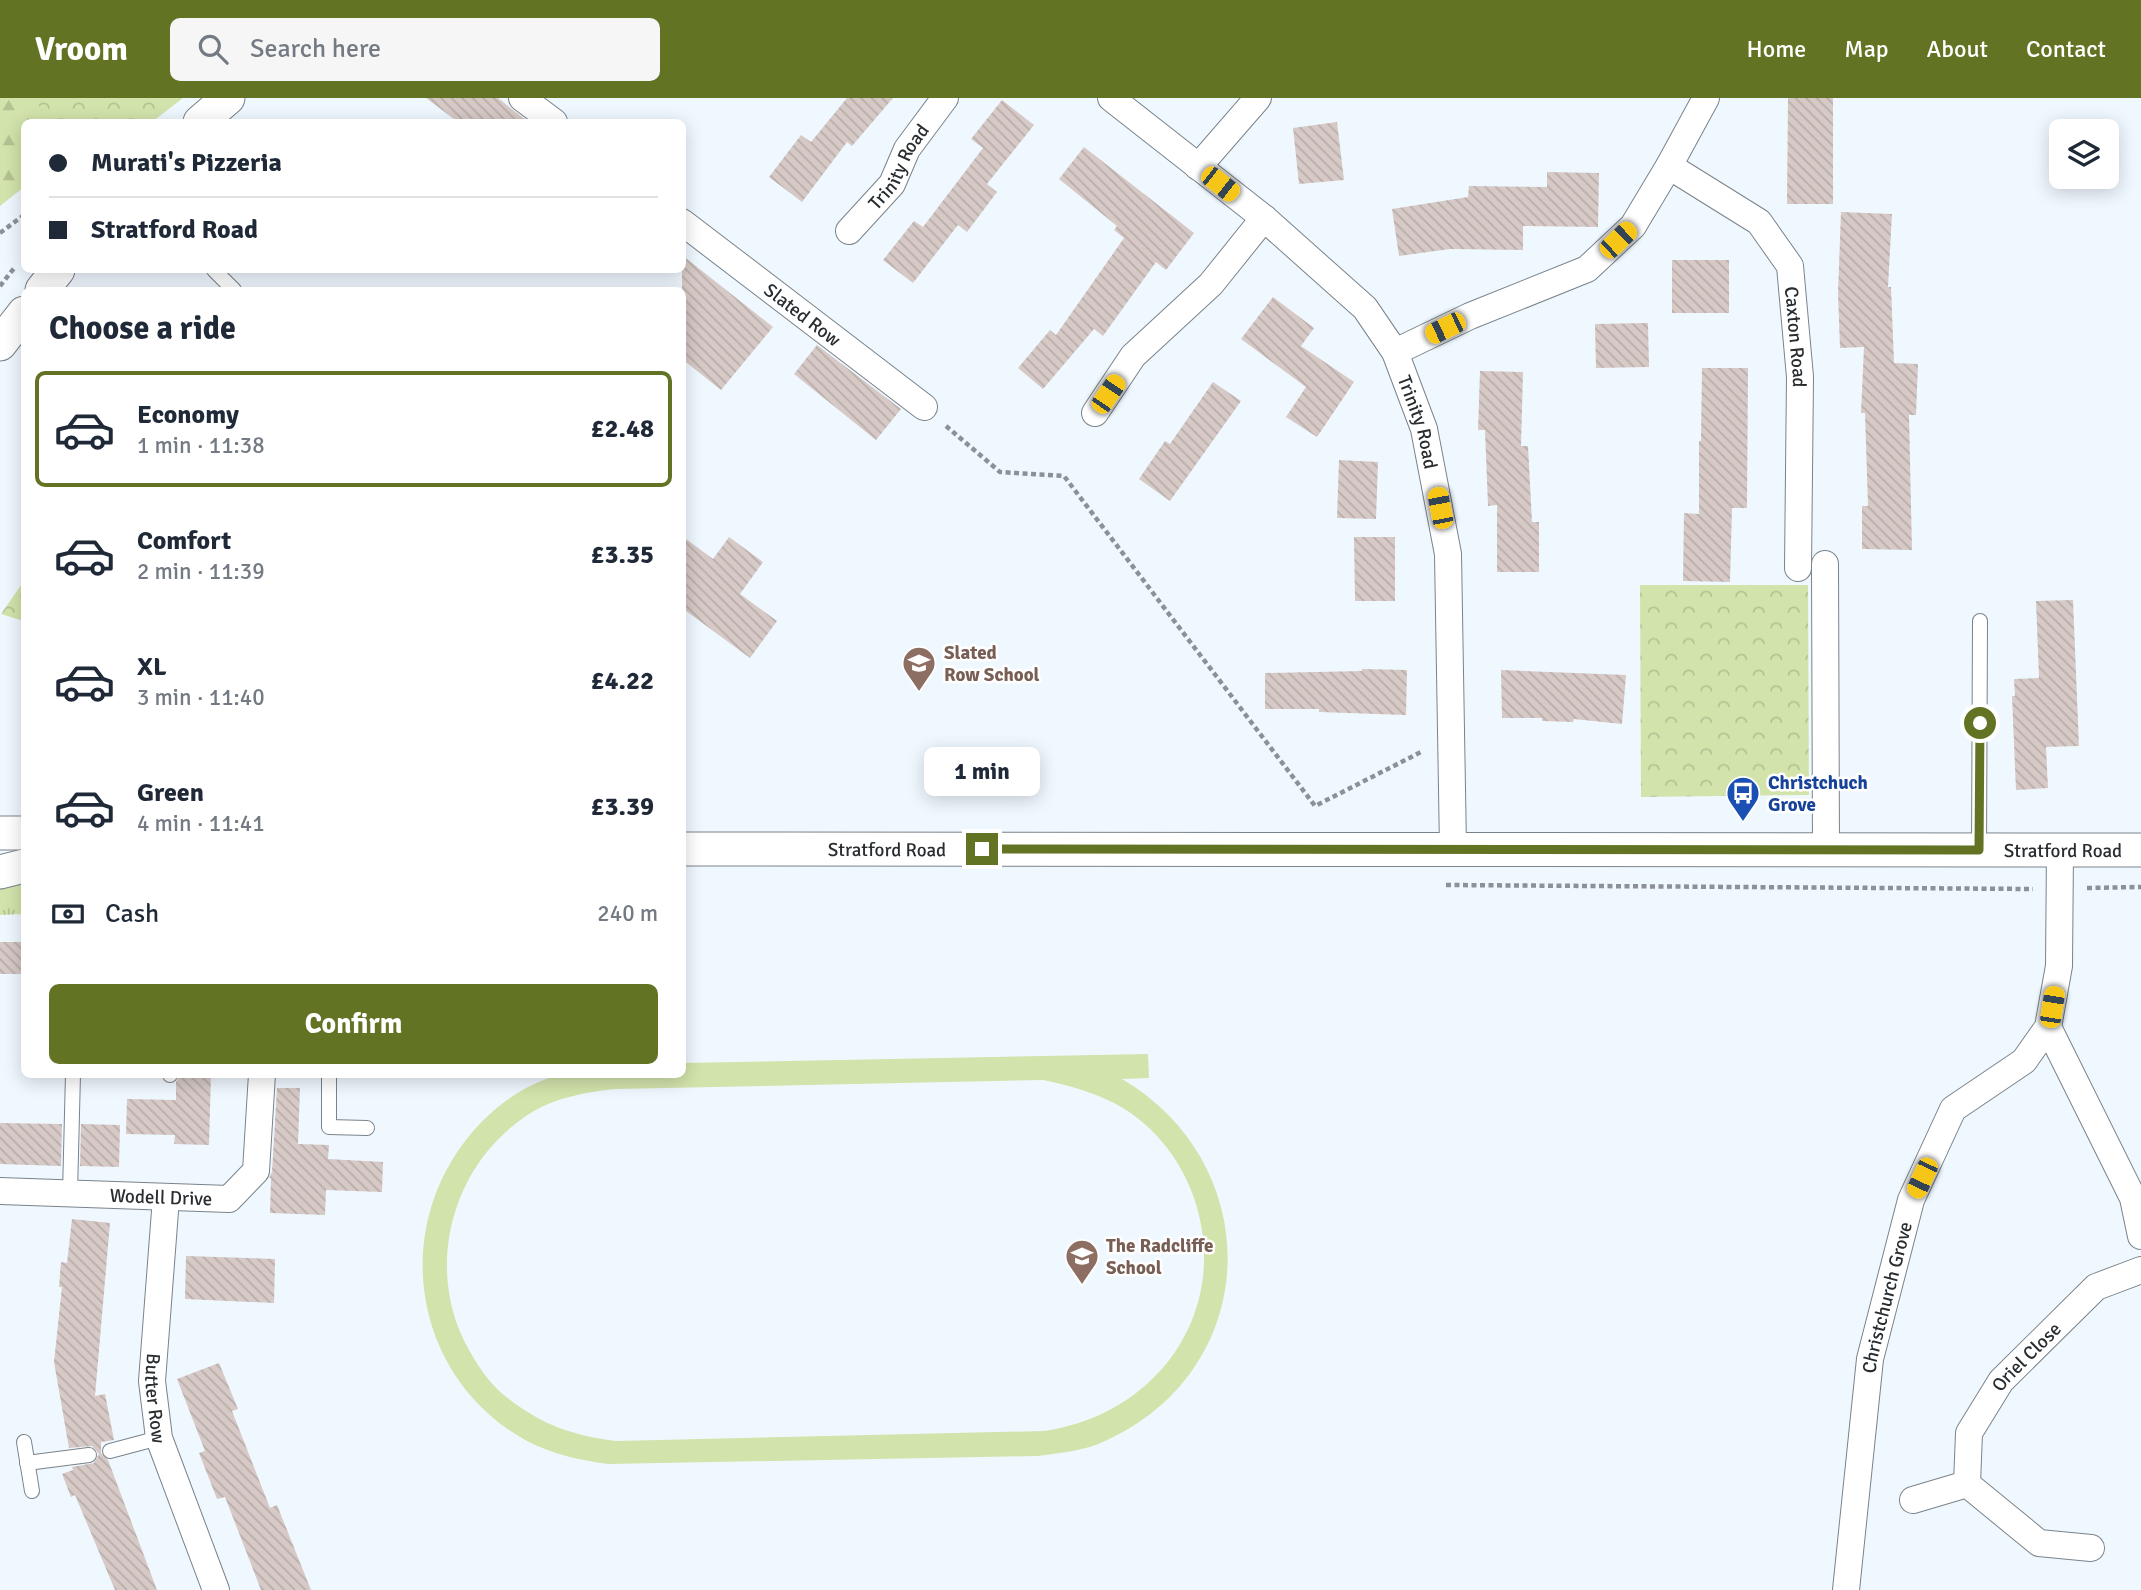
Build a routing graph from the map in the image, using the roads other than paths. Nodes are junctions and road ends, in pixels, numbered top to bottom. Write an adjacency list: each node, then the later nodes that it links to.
1 (228, 98): 7 (street)
2 (522, 98): 8 (street)
3 (945, 98): 13 (street, Trinity Road)
4 (1111, 98): 10 (street, Trinity Road)
5 (1258, 98): 10 (street)
6 (1706, 98): 9 (street)
7 (204, 119)
8 (550, 119)
9 (1669, 166): 20 (street); 24 (street, Caxton Road)
10 (1198, 167): 11 (street, Trinity Road)
11 (1264, 219): 20 (street, Trinity Road); 22 (street)
12 (686, 225): 21 (street, Slated Row)
13 (849, 231)
14 (56, 273): 16 (street)
15 (217, 273): 17 (lane)
16 (44, 287)
17 (231, 287)
18 (21, 317): 19 (street)
19 (0, 344)
20 (1395, 352): 28 (street, Trinity Road)
21 (924, 407)
22 (1095, 413)
23 (1825, 564): 30 (street)
24 (1798, 568)
25 (1980, 621): 31 (lane)
26 (0, 833): 27 (street)
27 (21, 833)
28 (1453, 848): 29 (street, Stratford Road); 30 (street, Stratford Road)
29 (686, 849)
30 (1826, 850): 31 (street, Stratford Road)
31 (1979, 850): 32 (street, Stratford Road)
32 (2060, 850): 33 (street, Stratford Road); 36 (street, Christchurch Grove)
33 (2141, 850)
34 (21, 867): 35 (street)
35 (0, 872)
36 (2049, 1027): 44 (street); 56 (street, Christchurch Grove)
37 (73, 1078): 42 (lane)
38 (262, 1078): 43 (street, Wodell Drive)
39 (329, 1078): 40 (lane)
40 (367, 1128)
41 (0, 1191): 42 (street, Wodell Drive)
42 (70, 1193): 43 (street, Wodell Drive)
43 (166, 1198): 46 (street, Butter Row)
44 (2141, 1236)
45 (2141, 1270): 51 (street, Oriel Close)
46 (159, 1438): 48 (lane); 55 (street, Butter Row)
47 (24, 1443): 50 (lane)
48 (110, 1451)
49 (89, 1455): 50 (lane)
50 (27, 1463): 52 (lane)
51 (1967, 1484): 53 (street); 54 (street)
52 (32, 1491)
53 (1913, 1500)
54 (2091, 1548)
55 (216, 1590)
56 (1846, 1590)

